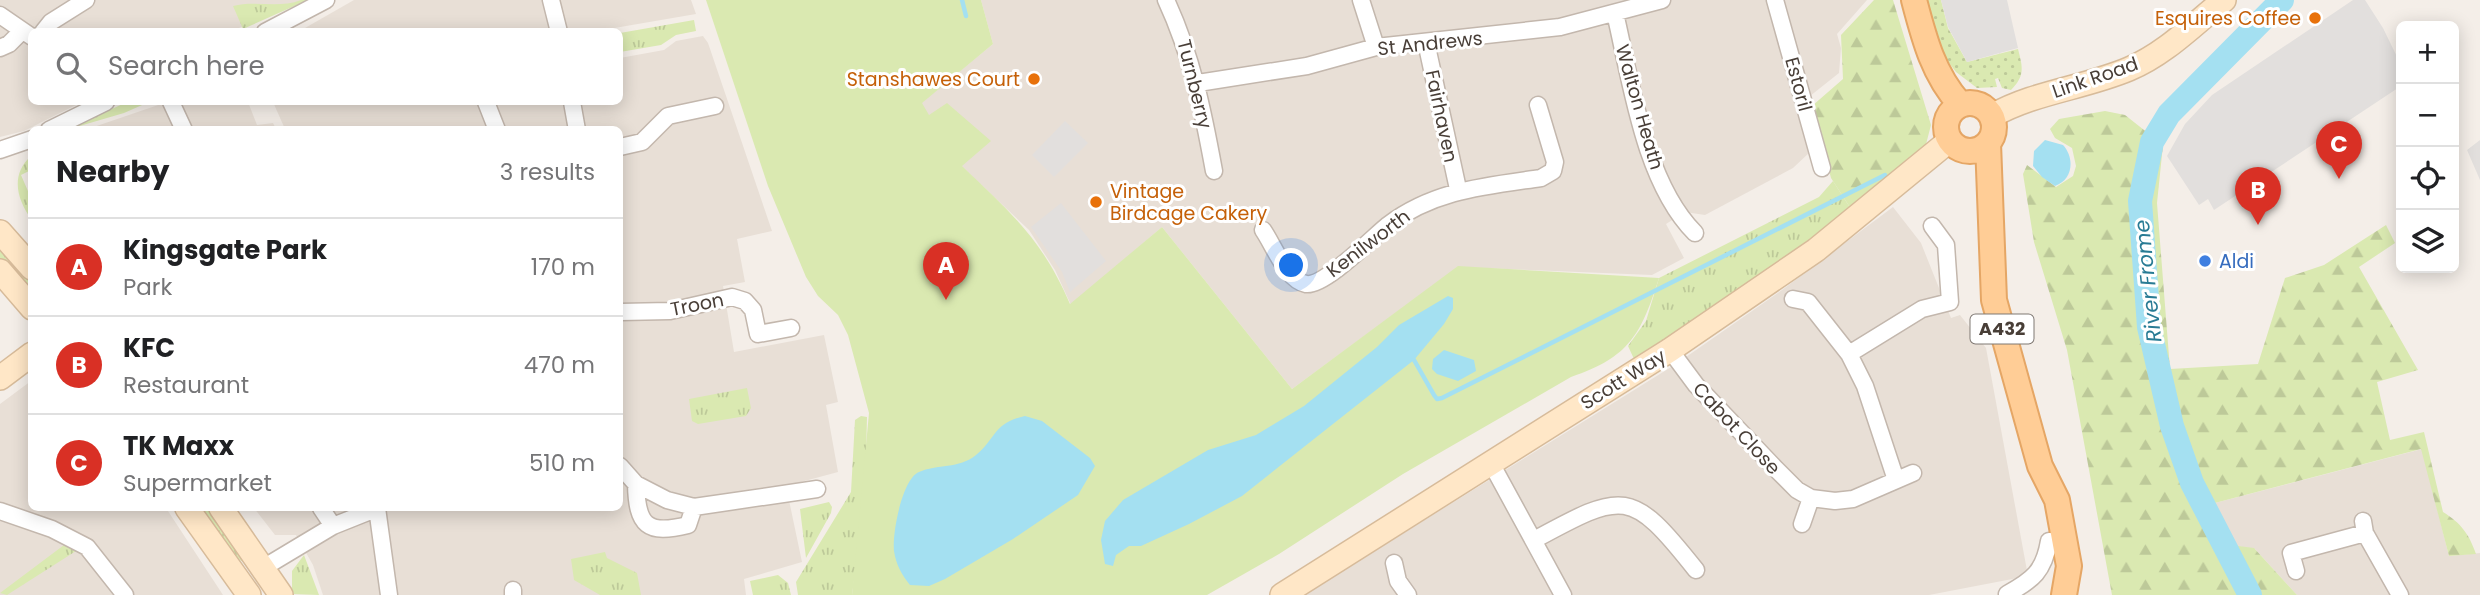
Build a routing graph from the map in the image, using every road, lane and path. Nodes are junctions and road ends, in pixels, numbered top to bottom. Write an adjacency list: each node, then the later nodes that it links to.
1 (86, 0): 12 (street)
2 (326, 0): 13 (street)
3 (551, 0): 14 (street)
4 (1166, 0): 19 (street, Turnberry)
5 (1361, 0): 17 (street)
6 (1662, 0): 10 (street, St Andrews)
7 (1775, 0): 38 (street, Estoril)
8 (1914, 0): 20 (main road)
9 (2224, 0): 27 (street, Link Road)
10 (1615, 13): 16 (street, St Andrews); 45 (street, Walton Heath)
11 (0, 15): 15 (street)
12 (46, 28)
13 (273, 28)
14 (558, 28)
15 (27, 34): 18 (street)
16 (1426, 42): 17 (street, St Andrews); 41 (street, Fairhaven)
17 (1376, 47): 19 (street, St Andrews)
18 (0, 48)
19 (1198, 83): 39 (street, Turnberry)
20 (1960, 104): 27 (main road); 35 (main road)
21 (172, 105): 29 (street)
22 (487, 105): 30 (street)
23 (573, 105): 31 (street)
24 (1538, 105): 41 (street, Kenilworth)
25 (715, 106): 34 (street)
26 (78, 107): 28 (street)
27 (1992, 116): 33 (main road, A432)
28 (54, 126)
29 (182, 126)
30 (495, 126)
31 (576, 126)
32 (25, 142): 36 (street); 37 (street)
33 (1989, 143): 35 (main road); 40 (main road, A432)
34 (623, 145)
35 (1957, 146): 40 (main road); 52 (street, Scott Way)
36 (0, 150)
37 (0, 163)
38 (1822, 168)
39 (1214, 171)
40 (1989, 189): 55 (main road, A432)
41 (1458, 190): 43 (street, Kenilworth)
42 (1932, 226): 53 (street)
43 (1263, 230)
44 (0, 232): 46 (street)
45 (1695, 233)
46 (28, 264)
47 (0, 271): 49 (street)
48 (1793, 299): 53 (street)
49 (28, 303)
50 (623, 312): 51 (street, Troon)
51 (791, 328)
52 (1670, 350): 54 (street, Scott Way); 61 (street, Cabot Close)
53 (1849, 354): 58 (street)
54 (1491, 463): 71 (street); 81 (street, Scott Way)
55 (2040, 466): 72 (main road, A432); 86 (main road, A432)
56 (623, 469): 59 (street)
57 (1913, 473): 58 (street)
58 (1896, 480): 61 (street)
59 (636, 484): 62 (street); 62 (street)
60 (817, 489): 62 (street)
61 (1811, 498): 69 (street)
62 (694, 507)
63 (0, 511): 78 (street)
64 (189, 511): 77 (street)
65 (223, 511): 74 (street)
66 (323, 511): 70 (street)
67 (370, 511): 70 (street)
68 (378, 511): 80 (street)
69 (1802, 524)
70 (333, 526): 74 (street)
71 (1534, 540): 75 (street); 83 (street)
72 (2049, 541): 85 (street); 86 (main road, A432)
73 (1394, 563): 82 (street)
74 (264, 568): 77 (street); 79 (street)
75 (1695, 571)
76 (2296, 571): 87 (street)
77 (245, 589)
78 (125, 595)
79 (281, 595)
80 (389, 595)
81 (1282, 595)
82 (1408, 595)
83 (1563, 595)
84 (2001, 595): 85 (street)
85 (2008, 595)
86 (2064, 595)
87 (2400, 595)

